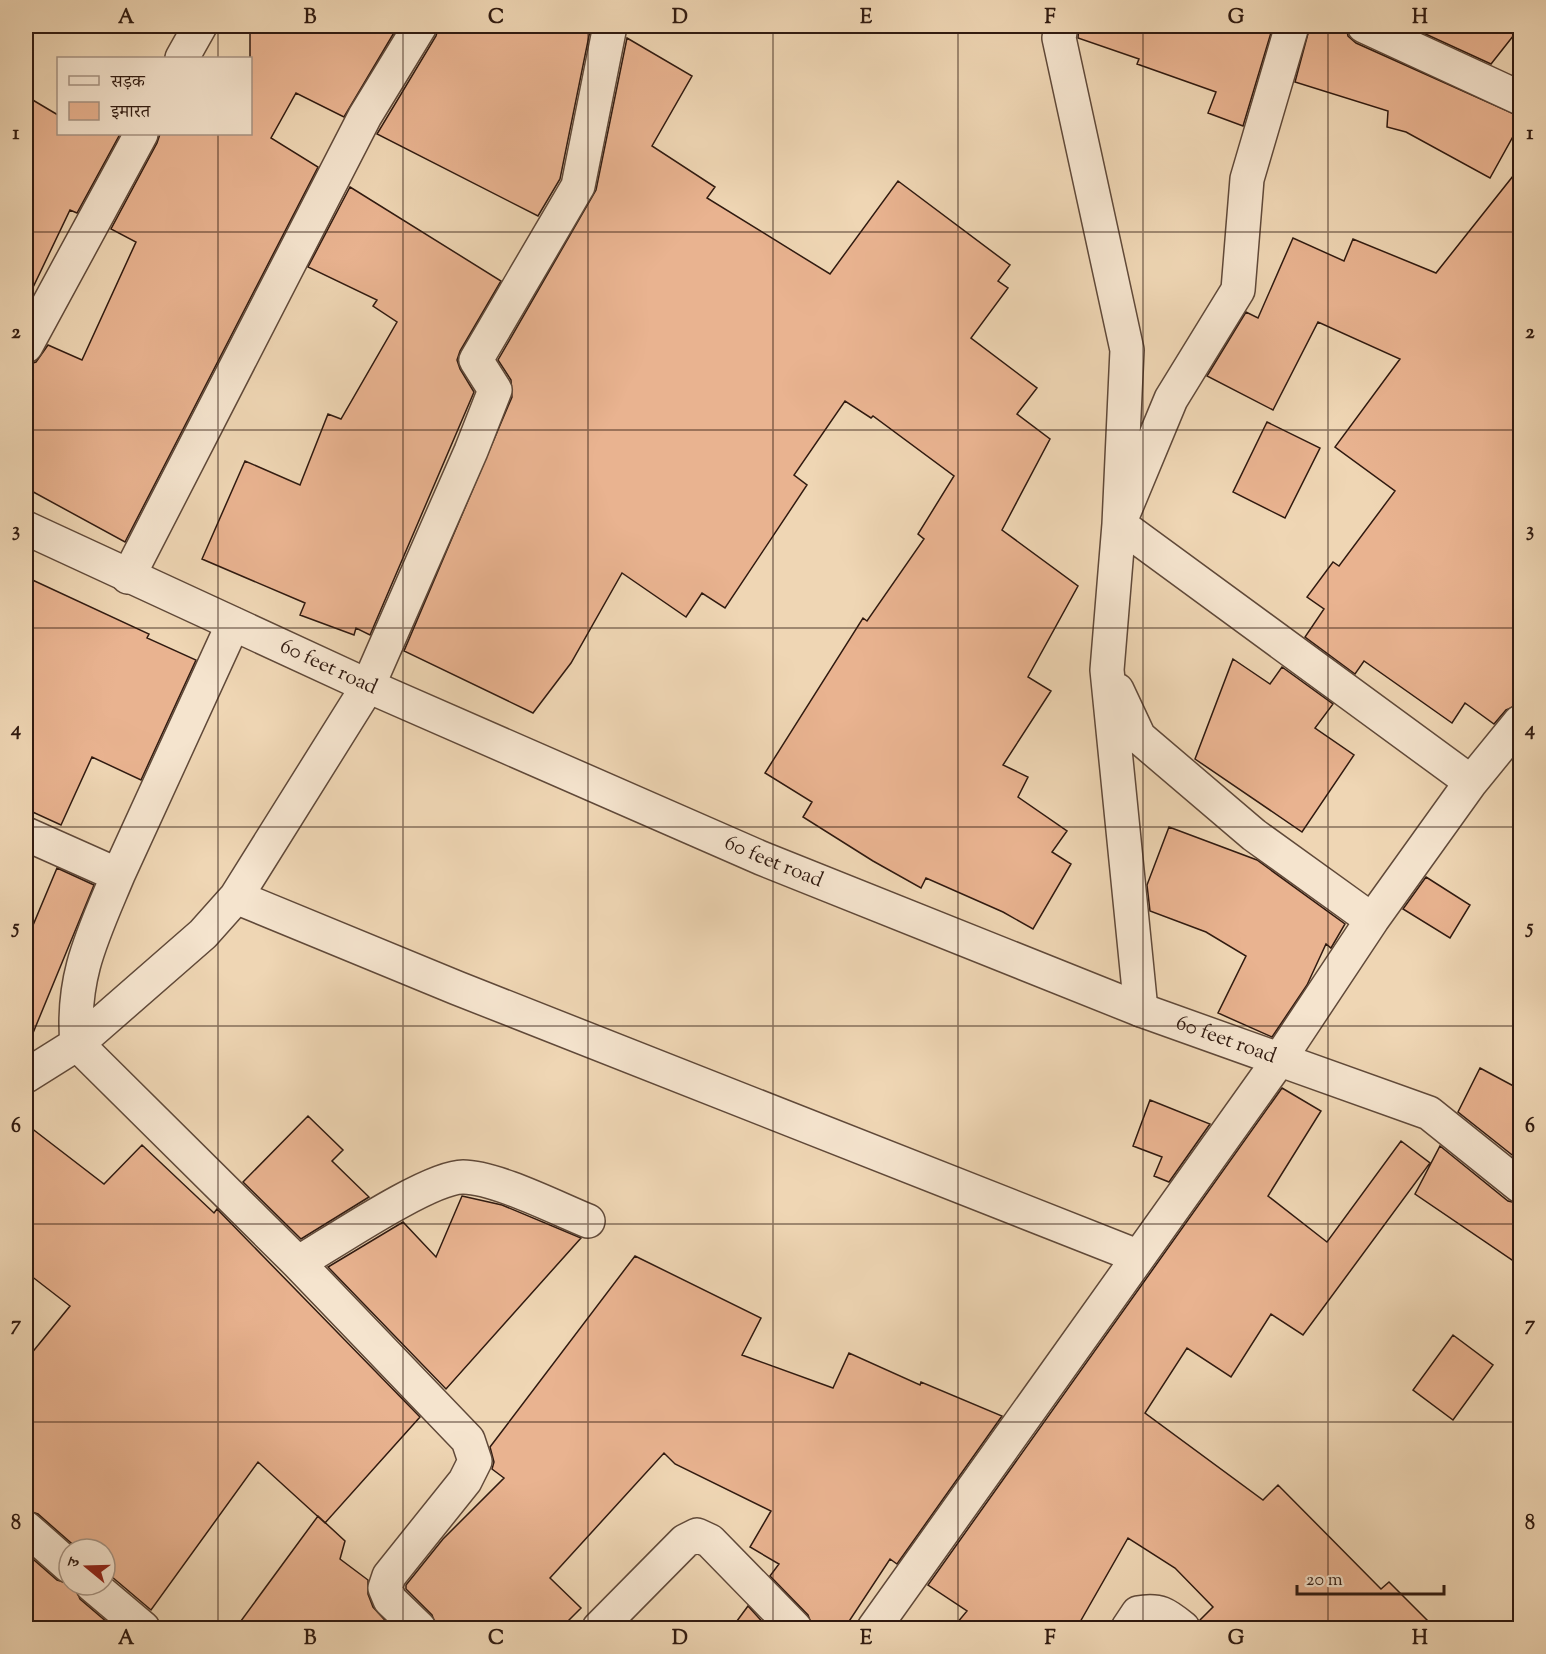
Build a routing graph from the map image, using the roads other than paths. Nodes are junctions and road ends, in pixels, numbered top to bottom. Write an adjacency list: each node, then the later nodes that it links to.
1 (200, 26): 7 (street)
2 (420, 26): 13 (street)
3 (610, 26): 16 (street)
4 (1061, 26): 11 (street)
5 (1292, 26): 11 (street)
6 (1364, 26): 8 (street)
7 (183, 57)
8 (1521, 98)
9 (140, 135): 10 (street)
10 (26, 346)
11 (1119, 524): 15 (street); 18 (street)
12 (26, 528): 13 (street, 60 feet road)
13 (128, 577): 14 (street, 60 feet road)
14 (233, 624): 16 (street, 60 feet road); 20 (street)
15 (1107, 670): 22 (street); 23 (street)
16 (368, 686): 21 (street); 23 (street, 60 feet road)
17 (1521, 722): 18 (street)
18 (1471, 782): 22 (street)
19 (26, 834): 20 (street)
20 (118, 875): 24 (street)
21 (236, 897): 24 (street); 29 (street)
22 (1372, 920): 25 (street)
23 (1141, 1010): 25 (street, 60 feet road)
24 (77, 1044): 26 (street); 30 (street)
25 (1279, 1060): 27 (street, 60 feet road); 29 (street)
26 (26, 1076)
27 (1521, 1186)
28 (588, 1221): 30 (street)
29 (1137, 1256): 38 (street)
30 (298, 1263): 35 (street)
31 (26, 1528): 32 (street)
32 (57, 1555)
33 (106, 1597): 34 (street)
34 (142, 1629)
35 (419, 1629)
36 (599, 1629): 37 (street)
37 (795, 1629)
38 (874, 1629)
39 (1128, 1629): 40 (street)
40 (1183, 1629)

